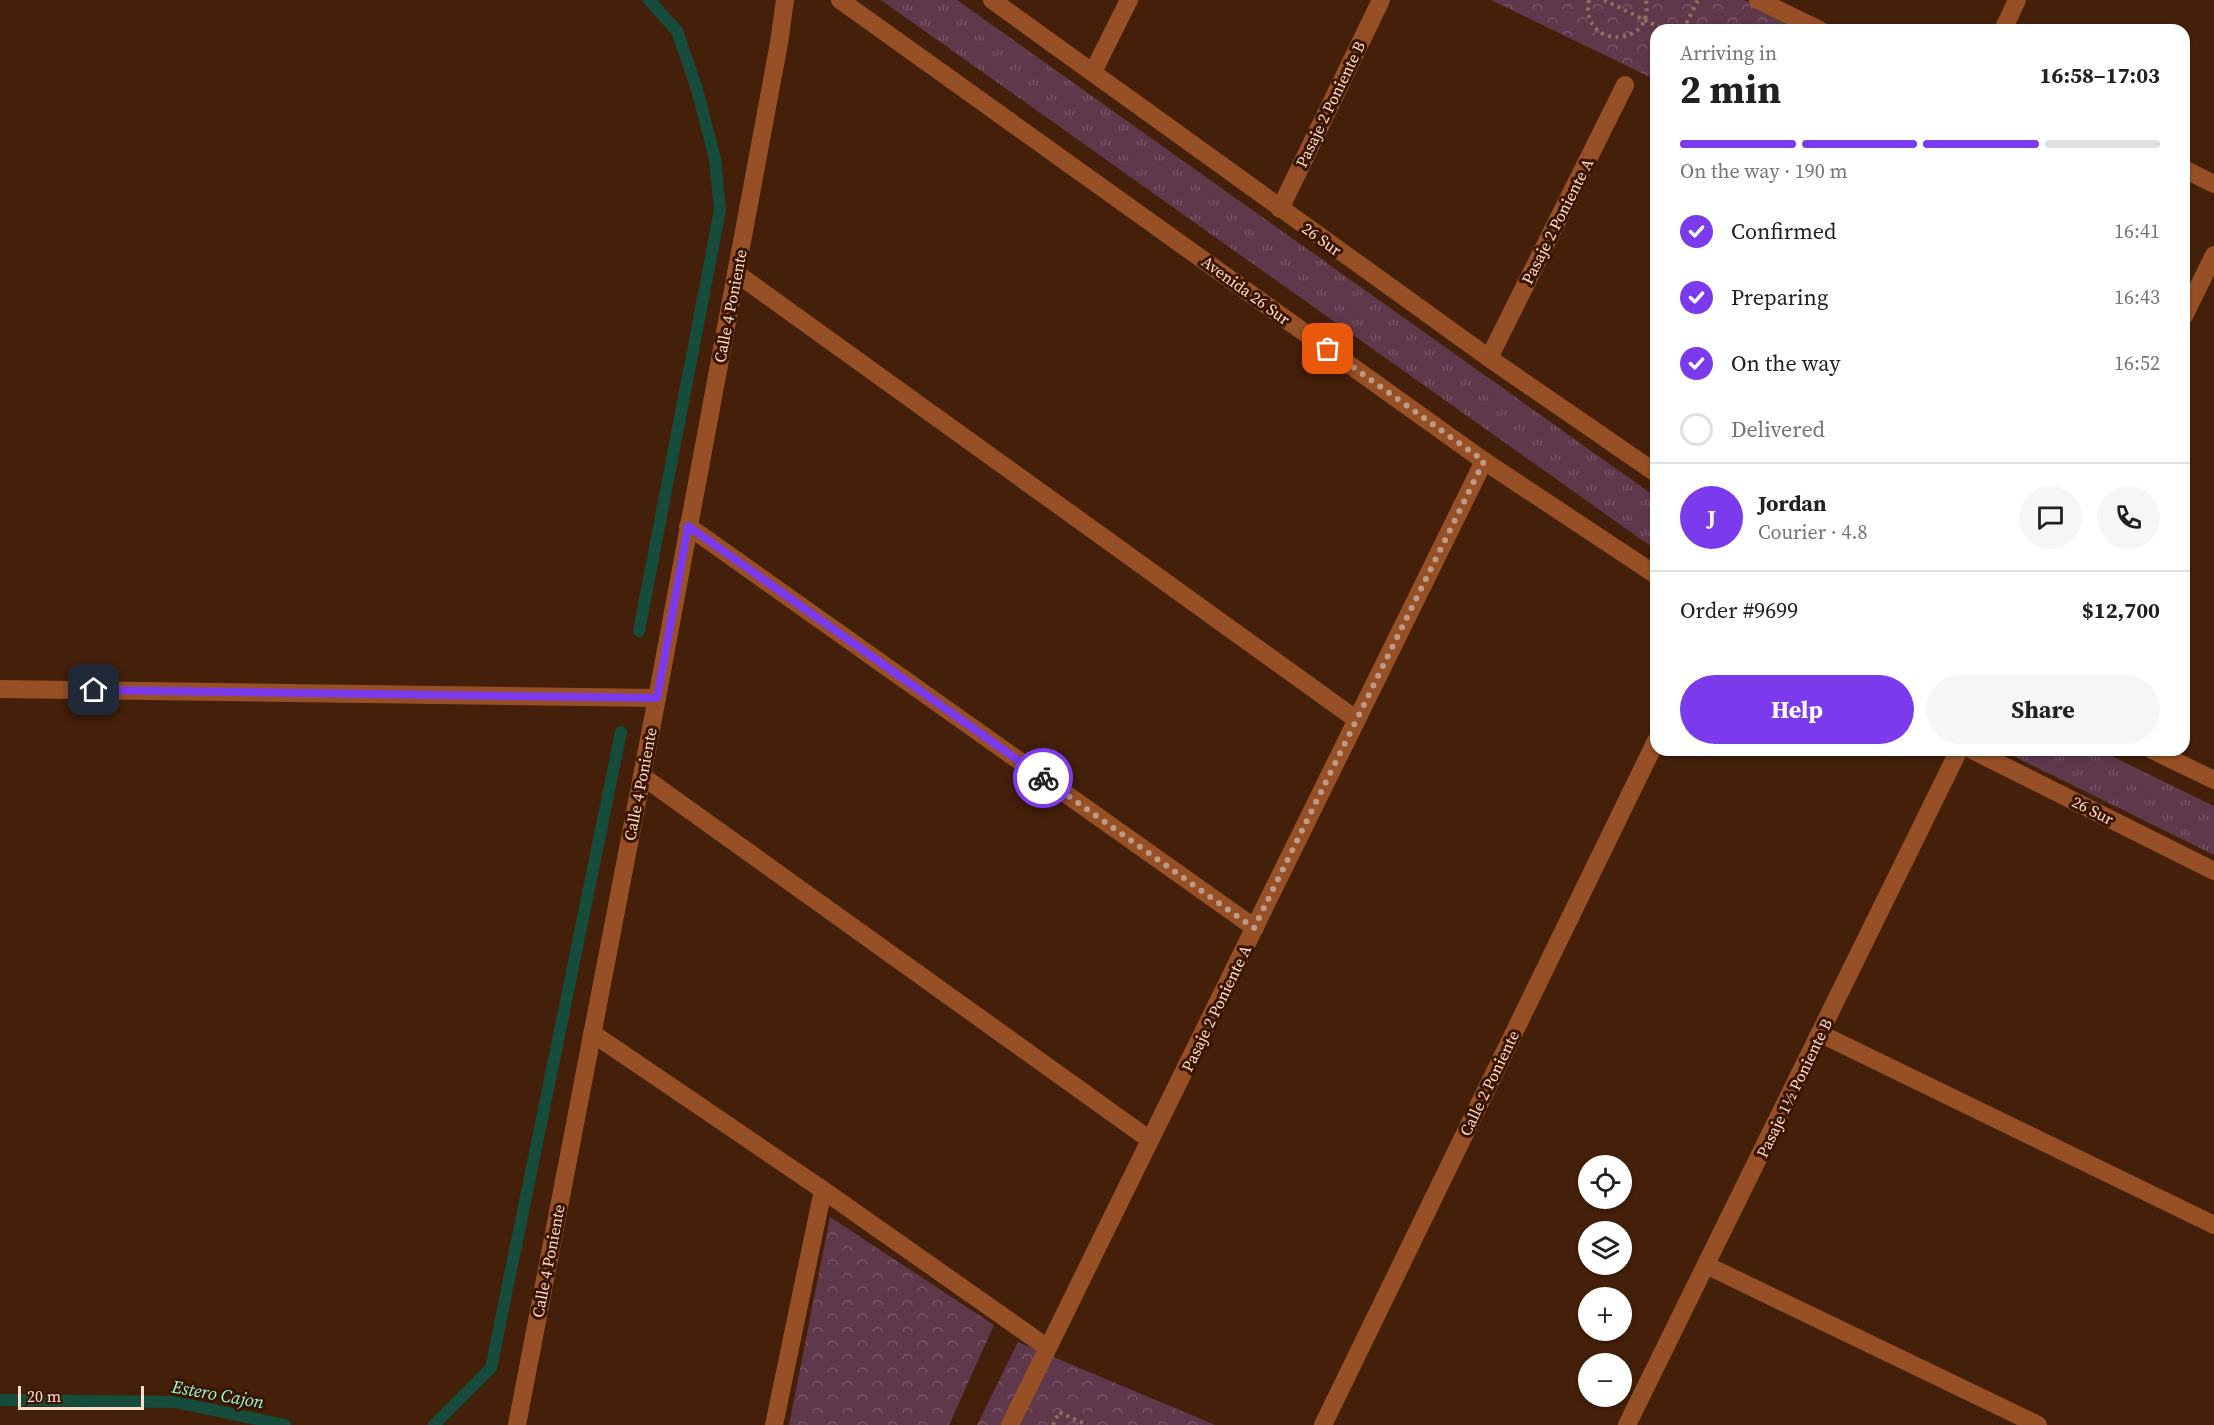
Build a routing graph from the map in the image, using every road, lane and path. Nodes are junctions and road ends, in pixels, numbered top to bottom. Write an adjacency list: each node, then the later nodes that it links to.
1 (785, 0): 23 (street, Calle 4 Poniente)
2 (840, 0): 26 (street, Avenida 26 Sur)
3 (992, 0): 17 (street, 26 Sur)
4 (1129, 0): 17 (street)
5 (1381, 0): 21 (street, Pasaje 2 Poniente B)
6 (1589, 0): 12 (path)
7 (1604, 0): 12 (path)
8 (1646, 0): 12 (path)
9 (1698, 0): 14 (path)
10 (1758, 0): 15 (street)
11 (2017, 0): 16 (street)
12 (1645, 20): 13 (path)
13 (1653, 24)
14 (1686, 24)
15 (1808, 24)
16 (2005, 24)
17 (1093, 72): 21 (street, 26 Sur)
18 (1625, 85): 25 (street, Pasaje 2 Poniente A)
19 (2190, 172): 20 (street)
20 (2214, 184)
21 (1280, 209): 25 (street, 26 Sur)
22 (2214, 255): 24 (street)
23 (736, 273): 28 (street, Calle 4 Poniente); 32 (street)
24 (2190, 304)
25 (1489, 358): 27 (street, 26 Sur)
26 (1484, 461): 29 (street, Avenida 26 Sur); 32 (street, Pasaje 2 Poniente A)
27 (1650, 468)
28 (688, 526): 31 (street, Calle 4 Poniente); 40 (street)
29 (1650, 571)
30 (0, 688): 31 (street)
31 (657, 698): 37 (street, Calle 4 Poniente)
32 (1357, 720): 40 (street, Pasaje 2 Poniente A)
33 (1650, 753): 53 (street, Calle 2 Poniente)
34 (1956, 756): 42 (street, Pasaje 1½ Poniente B)
35 (1984, 756): 39 (street, 26 Sur)
36 (2164, 756): 38 (street)
37 (642, 776): 41 (street, Calle 4 Poniente); 43 (street)
38 (2214, 780)
39 (2214, 871)
40 (1254, 928): 43 (street, Pasaje 2 Poniente A)
41 (592, 1033): 44 (street); 48 (street, Calle 4 Poniente)
42 (1821, 1034): 45 (street); 46 (street, Pasaje 1½ Poniente B)
43 (1150, 1140): 47 (street, Pasaje 2 Poniente A)
44 (823, 1190): 47 (street); 49 (street)
45 (2214, 1225)
46 (1706, 1264): 54 (street, Pasaje 1½ Poniente B); 55 (street)
47 (1048, 1348): 50 (street, Pasaje 2 Poniente A)
48 (517, 1425)
49 (774, 1425)
50 (1010, 1425)
51 (1053, 1425): 52 (path)
52 (1087, 1425)
53 (1323, 1425)
54 (1627, 1425)
55 (2038, 1425)

